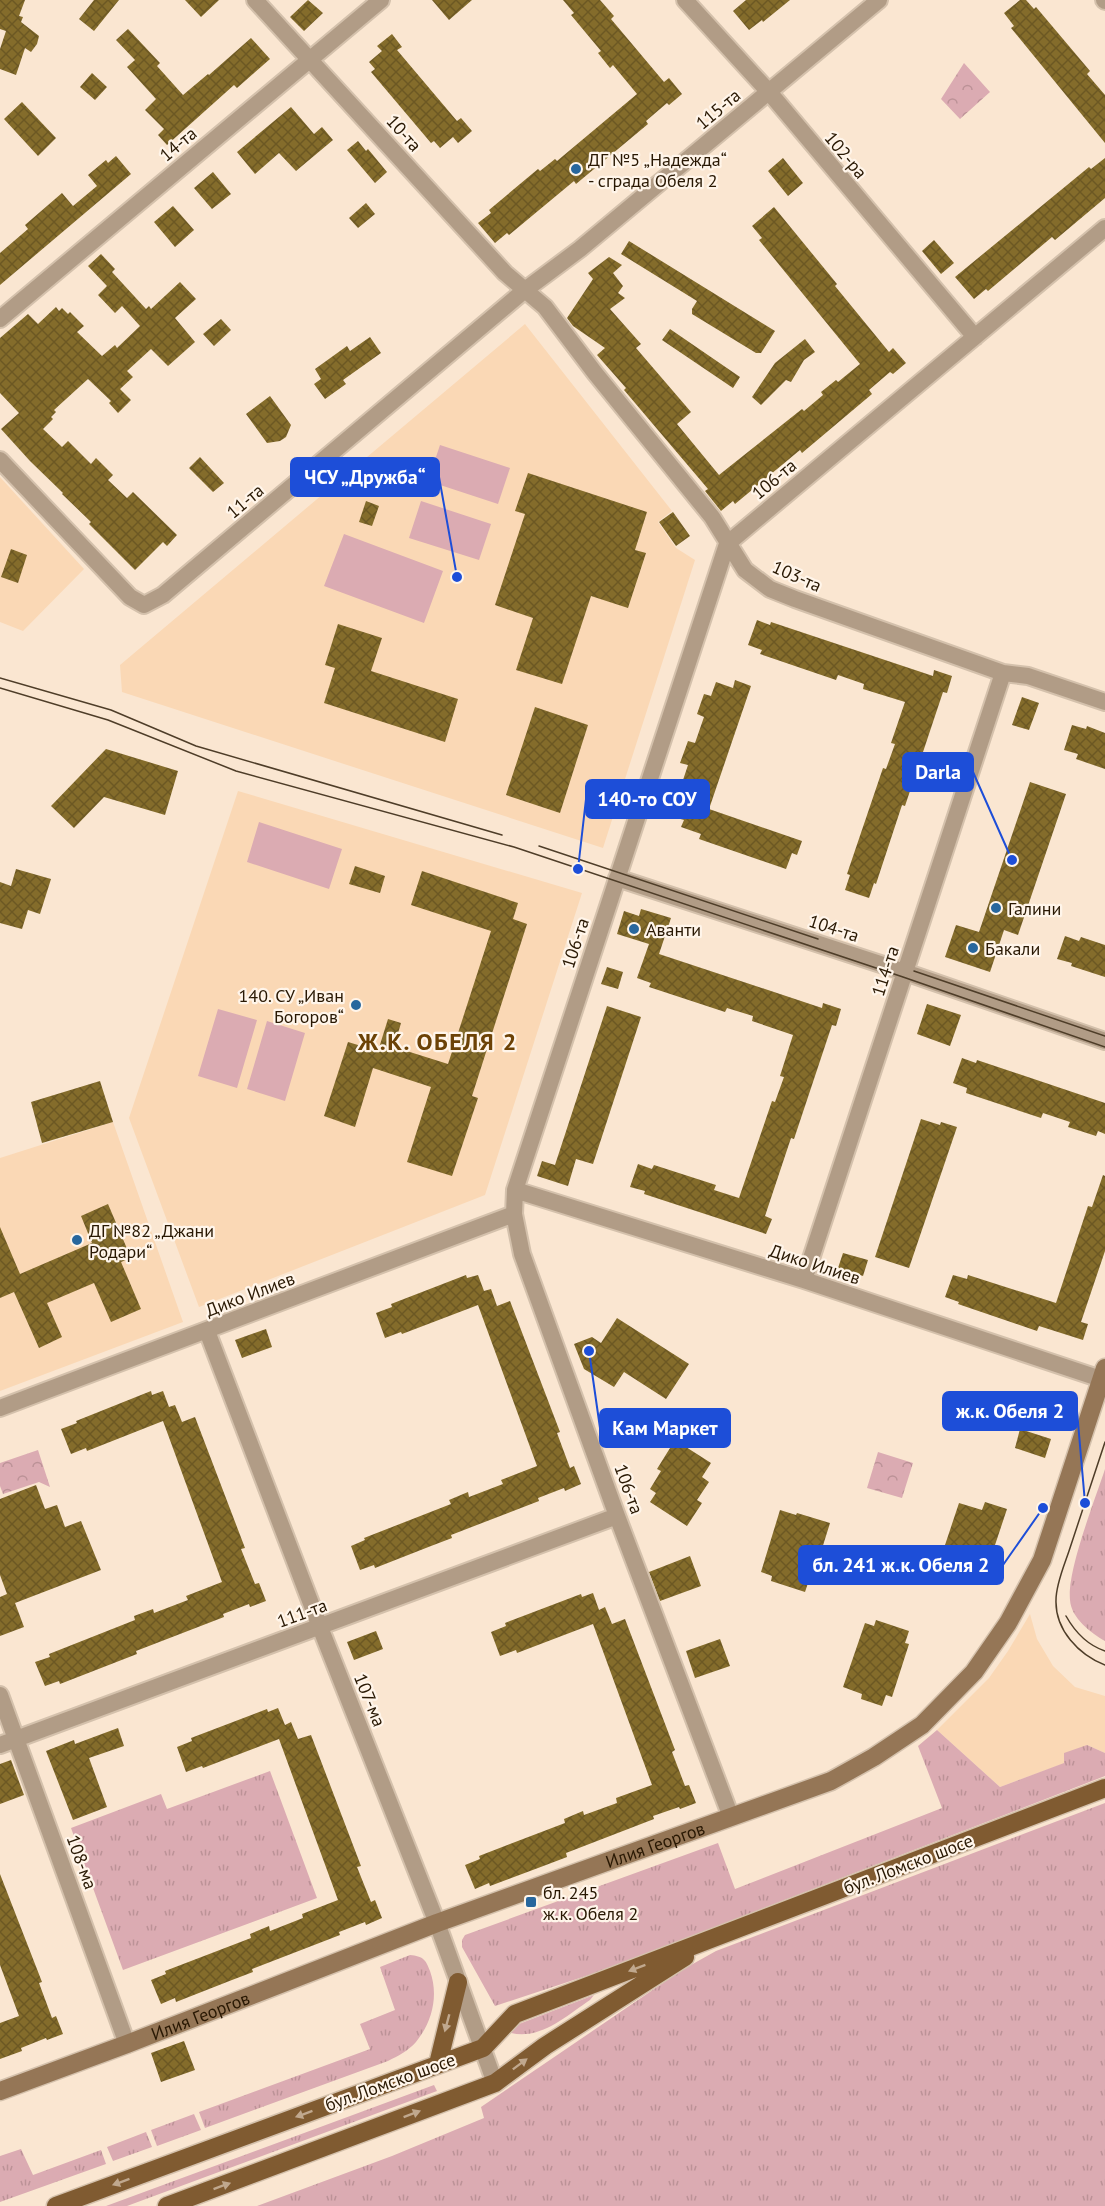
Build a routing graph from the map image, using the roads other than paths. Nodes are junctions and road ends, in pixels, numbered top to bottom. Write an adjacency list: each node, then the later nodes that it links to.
1 (255, 0): 5 (street, 10-та)
2 (381, 0): 5 (street, 14-та)
3 (685, 0): 6 (street, 102-ра)
4 (879, 0): 6 (street, 115-та)
5 (311, 59): 8 (street, 10-та); 9 (street, 14-та)
6 (769, 92): 8 (street, 115-та); 10 (street, 102-ра)
7 (1105, 228): 10 (street, 106-та)
8 (525, 290): 11 (street, 11-та); 12 (street, 103-та)
9 (0, 319)
10 (975, 337): 12 (street, 106-та)
11 (0, 460)
12 (727, 544): 13 (street, 103-та); 15 (street, 106-та)
13 (1003, 674): 14 (street, 103-та); 16 (street, 114-та)
14 (1105, 702)
15 (617, 878): 16 (street, 104-та); 18 (street, 106-та)
16 (905, 972): 17 (street, 104-та); 20 (street, 114-та)
17 (1105, 1041)
18 (515, 1190): 19 (street, 106-та); 20 (street, Дико Илиев)
19 (514, 1214): 21 (street, Дико Илиев); 24 (street, 106-та)
20 (804, 1280): 22 (street, Дико Илиев)
21 (207, 1331): 23 (street, Дико Илиев); 25 (street, 107-ма)
22 (1103, 1373): 30 (street, Илия Георгов)
23 (0, 1408)
24 (618, 1516): 25 (street, 111-та); 30 (street, 106-та)
25 (320, 1627): 27 (street, 111-та); 31 (street, 107-ма)
26 (0, 1695): 27 (street, 108-ма)
27 (16, 1739): 28 (street, 111-та); 34 (street, 108-ма)
28 (0, 1745)
29 (1105, 1788): 32 (main road, бул. Ломско шосе)
30 (731, 1817): 31 (street, Илия Георгов)
31 (437, 1923): 33 (street, 107-ма); 34 (street, Илия Георгов)
32 (711, 1939): 35 (main road, бул. Ломско шосе, one-way to 35); 37 (main road, бул. Ломско шосе, one-way to 32)
33 (459, 1982): 35 (street, 107-ма); 36 (main road, one-way to 36)
34 (127, 2044): 38 (street, Илия Георгов)
35 (483, 2048): 36 (main road, бул. Ломско шосе); 37 (street, 107-ма)
36 (438, 2064): 39 (main road, бул. Ломско шосе, one-way to 39)
37 (495, 2083): 40 (main road, бул. Ломско шосе, one-way to 37)
38 (0, 2091)
39 (56, 2206)
40 (167, 2206)

